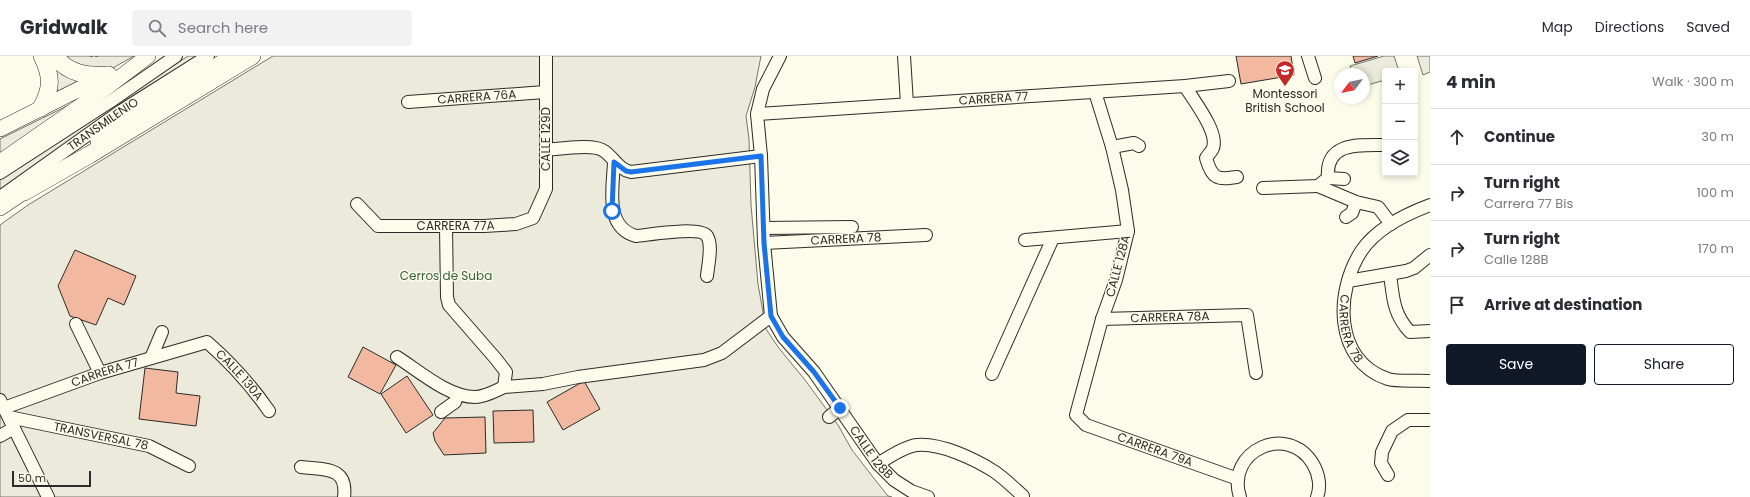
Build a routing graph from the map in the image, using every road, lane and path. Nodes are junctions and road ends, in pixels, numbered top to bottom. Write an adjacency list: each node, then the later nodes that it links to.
1 (42, 56): 23 (highway)
2 (55, 56): 15 (highway)
3 (90, 56): 4 (path)
4 (100, 56)
5 (144, 56): 15 (main road)
6 (148, 56): 32 (main road)
7 (176, 56): 34 (street, TRANSMILENIO)
8 (208, 56): 25 (street, TRANSMILENIO)
9 (232, 56): 25 (main road)
10 (252, 56): 40 (highway)
11 (546, 56): 19 (street, CALLE 129D)
12 (780, 56): 24 (street, CALLE 128B)
13 (904, 56): 22 (street)
14 (1308, 56): 16 (street)
15 (107, 75): 23 (main road)
16 (1315, 78)
17 (1229, 81): 18 (street, CARRERA 77)
18 (1185, 86): 20 (street, CARRERA 77); 35 (street)
19 (546, 92): 21 (street, CARRERA 76A); 30 (street, CALLE 129D)
20 (1094, 92): 22 (street, CARRERA 77); 29 (street, CALLE 128A)
21 (408, 102)
22 (908, 104): 24 (street, CARRERA 77)
23 (41, 108): 26 (main road)
24 (757, 114): 31 (street, CALLE 128B)
25 (125, 116): 40 (main road); 41 (street, TRANSMILENIO)
26 (0, 129)
27 (1382, 145): 36 (street)
28 (1139, 146): 29 (street)
29 (1112, 147): 52 (street, CALLE 128A)
30 (546, 150): 33 (street); 47 (street, CALLE 129D)
31 (761, 156): 33 (street); 50 (street, CALLE 128B)
32 (0, 162)
33 (614, 162): 59 (street)
34 (0, 173)
35 (1237, 177)
36 (1328, 178): 37 (street); 38 (street)
37 (1344, 179)
38 (1318, 186): 39 (street); 42 (street)
39 (1263, 188)
40 (24, 192): 45 (main road)
41 (0, 197)
42 (1356, 202): 46 (street); 48 (street)
43 (357, 204): 49 (street, CARRERA 77A)
44 (1430, 205): 48 (street, CARRERA 78)
45 (0, 208)
46 (1346, 217)
47 (533, 218): 49 (street, CARRERA 77A)
48 (1391, 224): 60 (street, CARRERA 78)
49 (446, 226): 73 (street)
50 (764, 228): 51 (street); 56 (street, CALLE 128B)
51 (852, 228)
52 (1128, 231): 54 (street); 62 (street, CALLE 128A)
53 (926, 235): 56 (street, CARRERA 78)
54 (1054, 238): 55 (street); 71 (street)
55 (1025, 240)
56 (764, 243): 61 (street, CALLE 128B)
57 (1430, 256): 58 (street)
58 (1390, 274): 60 (street); 64 (street)
59 (707, 276)
60 (1348, 281): 72 (street, CARRERA 78)
61 (771, 316): 73 (street); 75 (street, CALLE 128B)
62 (1102, 319): 70 (street, CARRERA 78A); 79 (street, CALLE 128A)
63 (76, 324): 69 (street)
64 (1430, 331)
65 (162, 332): 68 (street)
66 (207, 342): 68 (street, CARRERA 77); 76 (street, CALLE 130A)
67 (397, 357): 74 (street)
68 (151, 358): 69 (street, CARRERA 77)
69 (100, 373): 78 (street, CARRERA 77)
70 (1256, 373)
71 (992, 374)
72 (1430, 380)
73 (504, 387): 74 (street)
74 (458, 395): 77 (street)
75 (840, 408): 80 (street); 83 (street, CALLE 128B)
76 (269, 411)
77 (441, 412)
78 (7, 414): 82 (street, CARRERA 77); 84 (street, TRANSVERSAL 78); 89 (street)
79 (1076, 415): 87 (street, CARRERA 79A)
80 (829, 417)
81 (1430, 420): 86 (street)
82 (0, 436)
83 (878, 464): 88 (street); 91 (street, CALLE 128B)
84 (189, 466)
85 (301, 467): 90 (street)
86 (1388, 475)
87 (1238, 479): 92 (street); 93 (street)
88 (1023, 496)
89 (48, 497)
90 (344, 497)
91 (928, 497)
92 (1240, 497)
93 (1317, 497)

